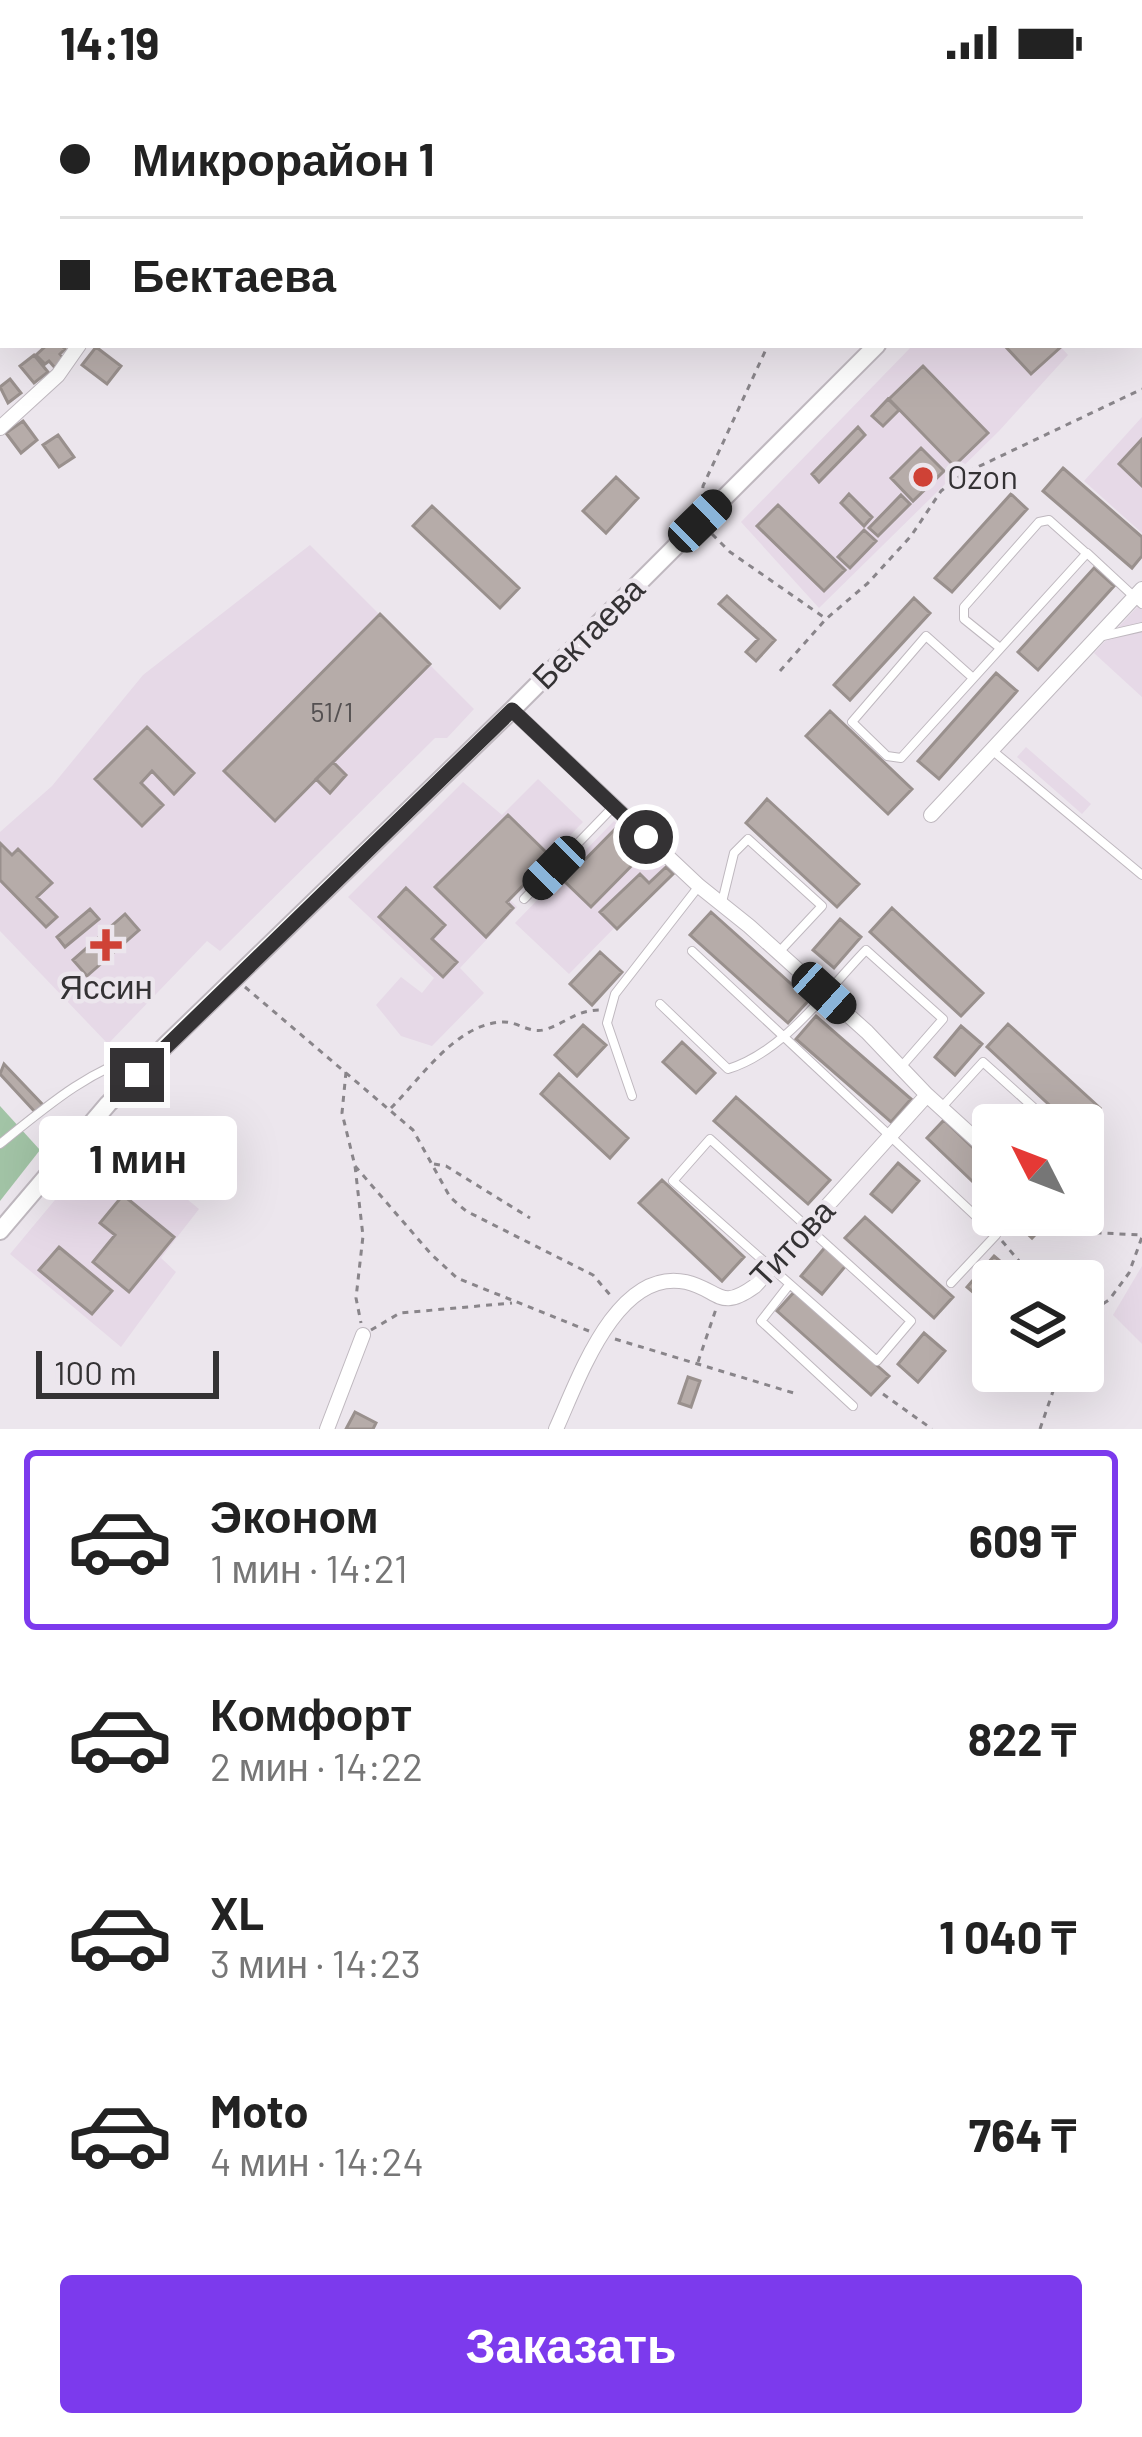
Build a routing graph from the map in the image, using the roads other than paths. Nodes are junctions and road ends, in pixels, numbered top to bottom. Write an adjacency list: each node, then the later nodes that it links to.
1 (77, 348): 3 (street)
2 (874, 348): 10 (street, Бектаева)
3 (0, 428)
4 (1087, 554): 5 (lane); 8 (lane); 8 (lane)
5 (1140, 596): 7 (street)
6 (1142, 627): 7 (lane)
7 (1099, 637): 11 (street)
8 (1000, 648): 9 (lane)
9 (973, 678): 9 (lane)
10 (512, 710): 12 (street); 23 (street, Бектаева)
11 (992, 750): 13 (street); 14 (lane)
12 (614, 806): 15 (street); 16 (lane)
13 (931, 815)
14 (1142, 875)
15 (699, 886): 17 (street); 26 (lane)
16 (524, 899)
17 (722, 902): 19 (street); 19 (lane)
18 (692, 951): 22 (lane)
19 (779, 952): 20 (street)
20 (824, 993): 22 (lane); 24 (street); 24 (lane)
21 (660, 1004): 22 (lane)
22 (783, 1035): 29 (lane)
23 (166, 1045): 31 (lane); 33 (street, Бектаева)
24 (901, 1067): 25 (street)
25 (927, 1095): 28 (street); 29 (street, Титова)
26 (632, 1096)
27 (1030, 1104): 28 (lane)
28 (942, 1108): 30 (street)
29 (890, 1135): 32 (street, Титова); 35 (lane)
30 (972, 1136)
31 (0, 1144)
32 (809, 1226): 34 (street, Титова); 34 (lane); 36 (lane)
33 (0, 1231)
34 (770, 1268): 36 (lane); 40 (street, Титова)
35 (951, 1283)
36 (789, 1285): 38 (lane)
37 (363, 1335): 39 (street)
38 (853, 1406)
39 (327, 1429)
40 (556, 1429)

